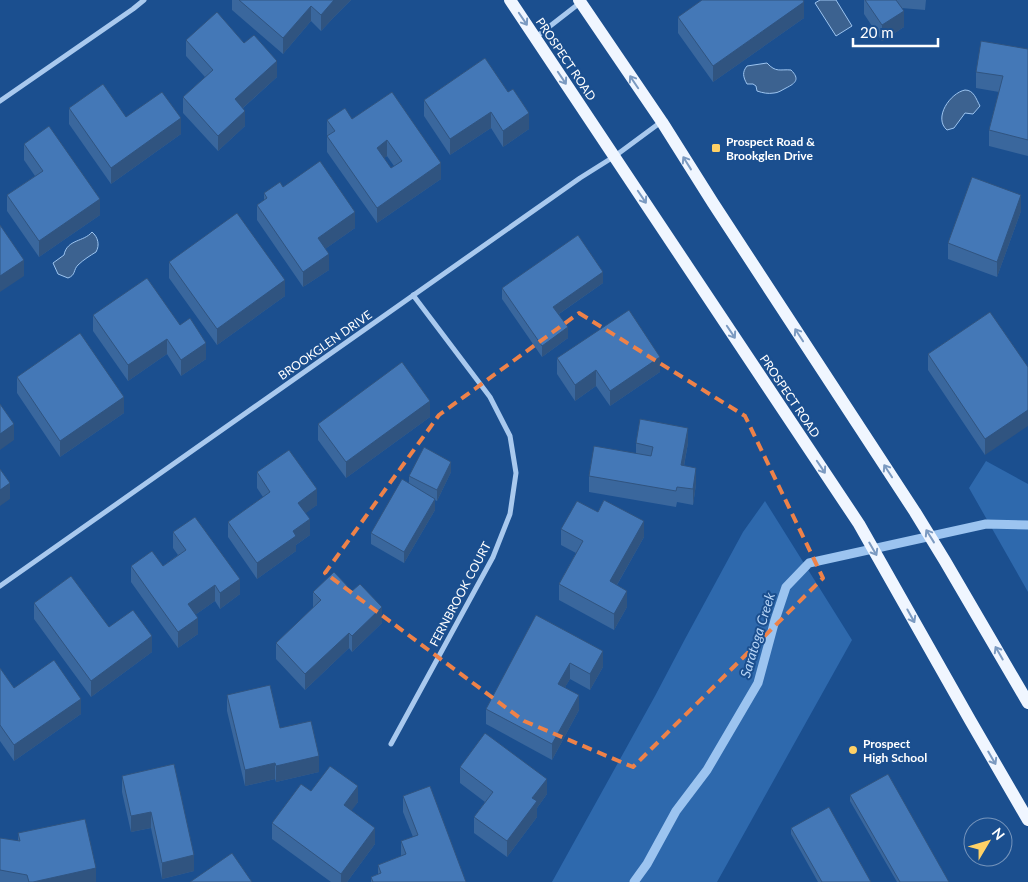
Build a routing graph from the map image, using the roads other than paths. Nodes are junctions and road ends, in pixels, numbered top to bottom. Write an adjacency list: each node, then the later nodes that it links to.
1 (144, 0): 5 (street)
2 (510, 0): 4 (main road, PROSPECT ROAD, one-way to 4)
3 (581, 1): 4 (street); 6 (main road, one-way to 3)
4 (535, 38): 7 (main road, PROSPECT ROAD, one-way to 7)
5 (0, 101)
6 (662, 122): 7 (street, BROOKGLEN DRIVE); 10 (main road, one-way to 6)
7 (615, 156): 8 (street, BROOKGLEN DRIVE); 12 (main road, PROSPECT ROAD, one-way to 12)
8 (414, 295): 9 (street, BROOKGLEN DRIVE); 11 (street, FERNBROOK COURT)
9 (0, 586)
10 (1028, 703)
11 (390, 744)
12 (1028, 820)

